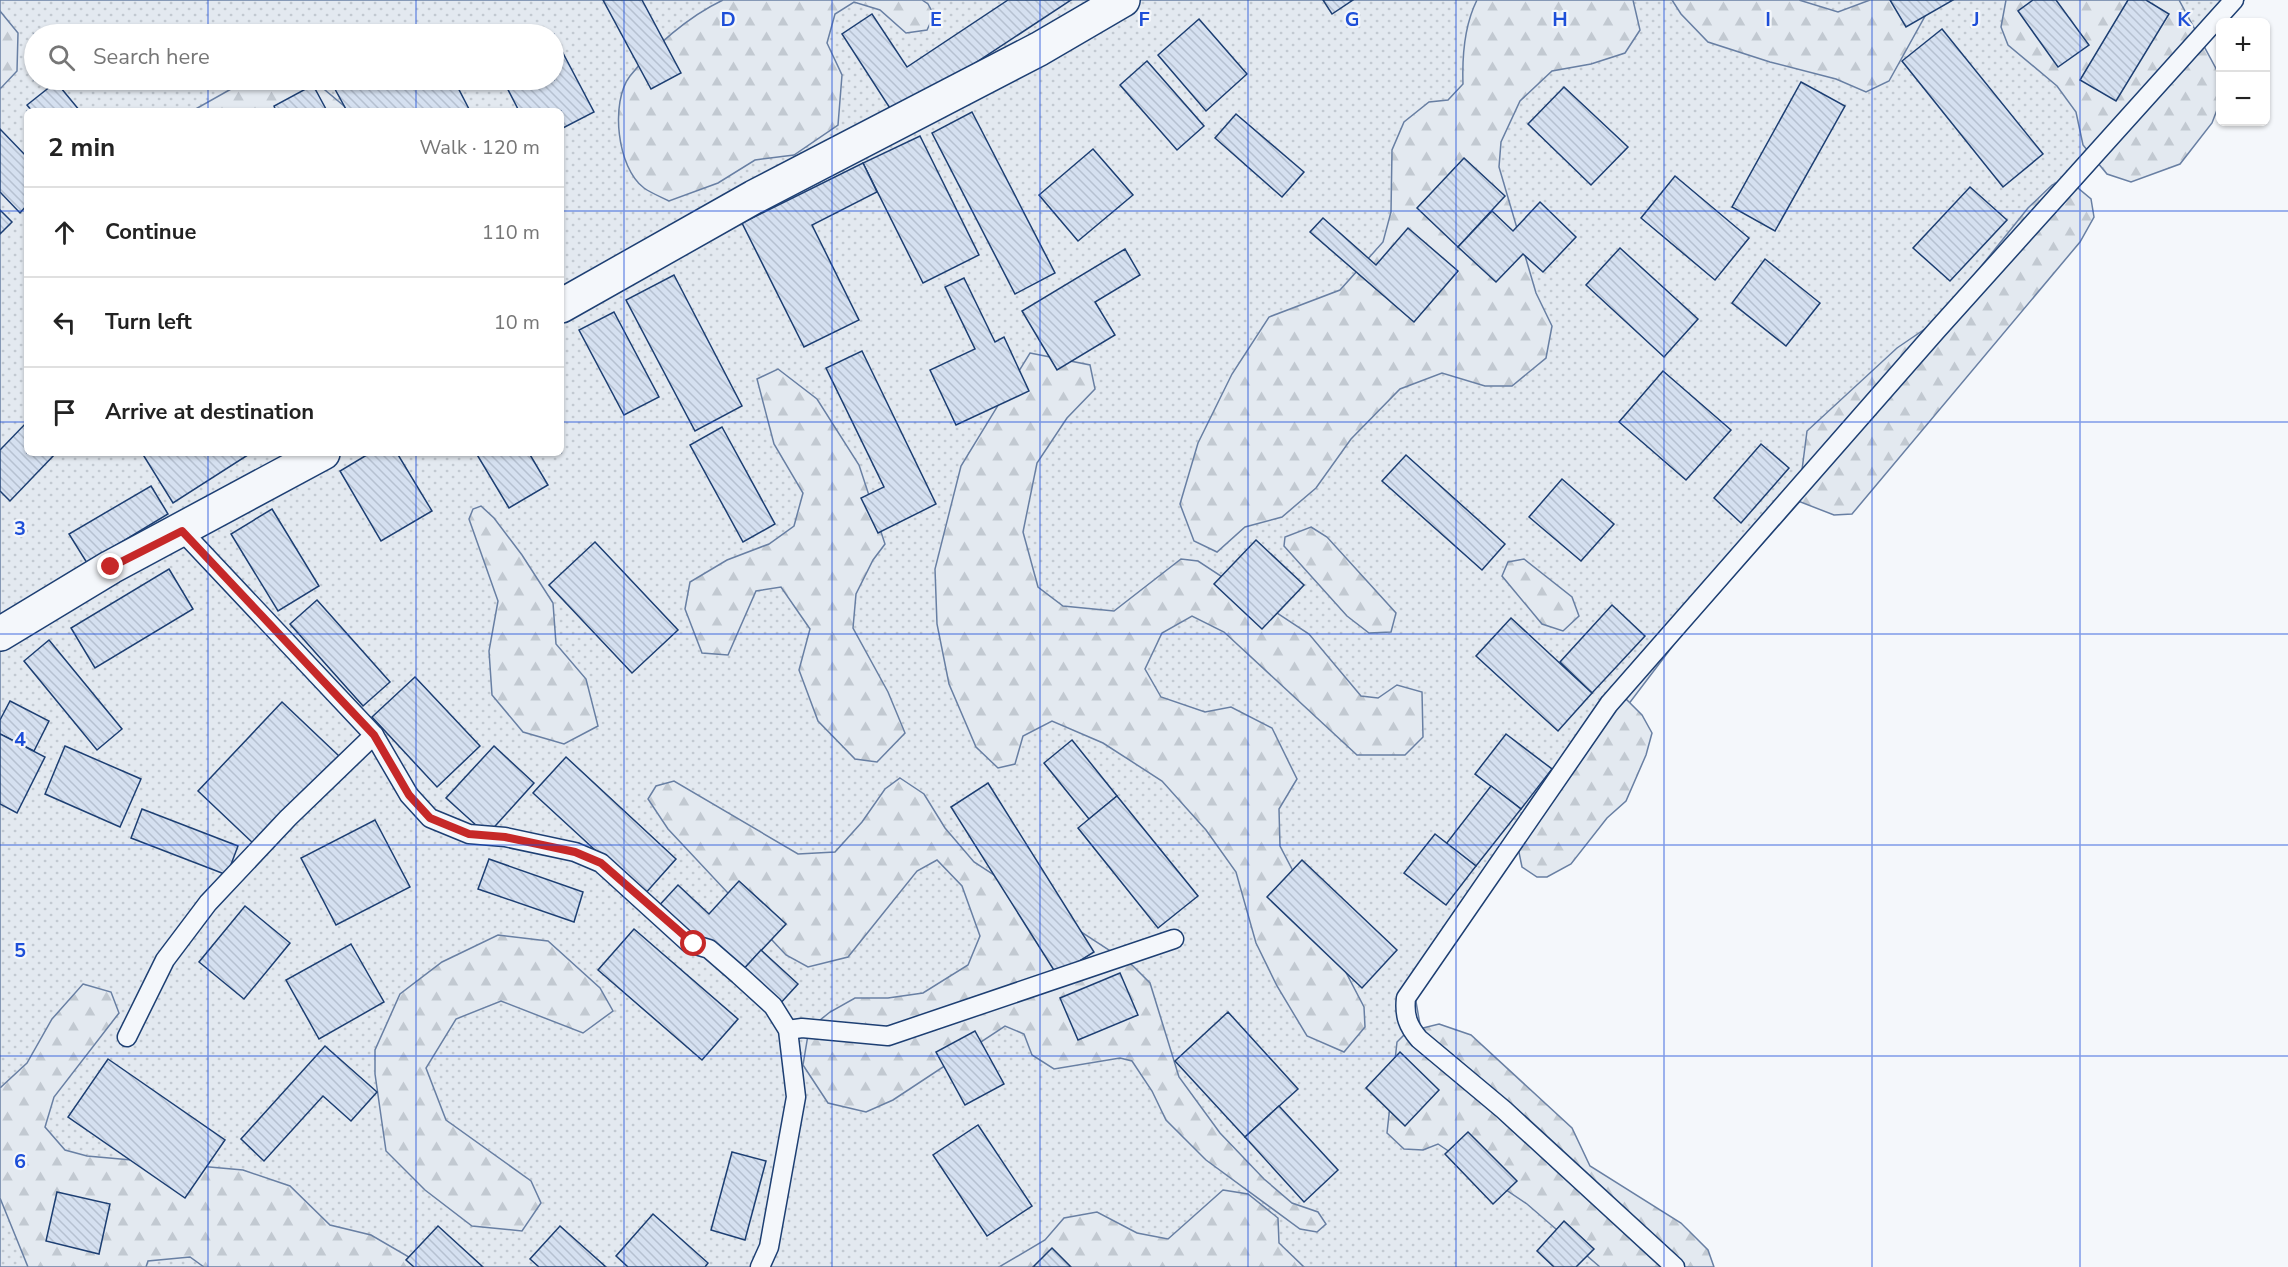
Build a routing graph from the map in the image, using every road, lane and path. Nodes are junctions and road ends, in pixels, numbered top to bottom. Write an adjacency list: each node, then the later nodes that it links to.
1 (1123, 0): 3 (street)
2 (2234, 0): 12 (lane)
3 (564, 304)
4 (318, 456): 5 (street)
5 (182, 531): 6 (street); 7 (lane)
6 (0, 634)
7 (374, 735): 9 (lane); 10 (lane)
8 (1174, 939): 9 (lane)
9 (788, 1030): 11 (lane)
10 (127, 1037)
11 (760, 1267)
12 (1675, 1267)

